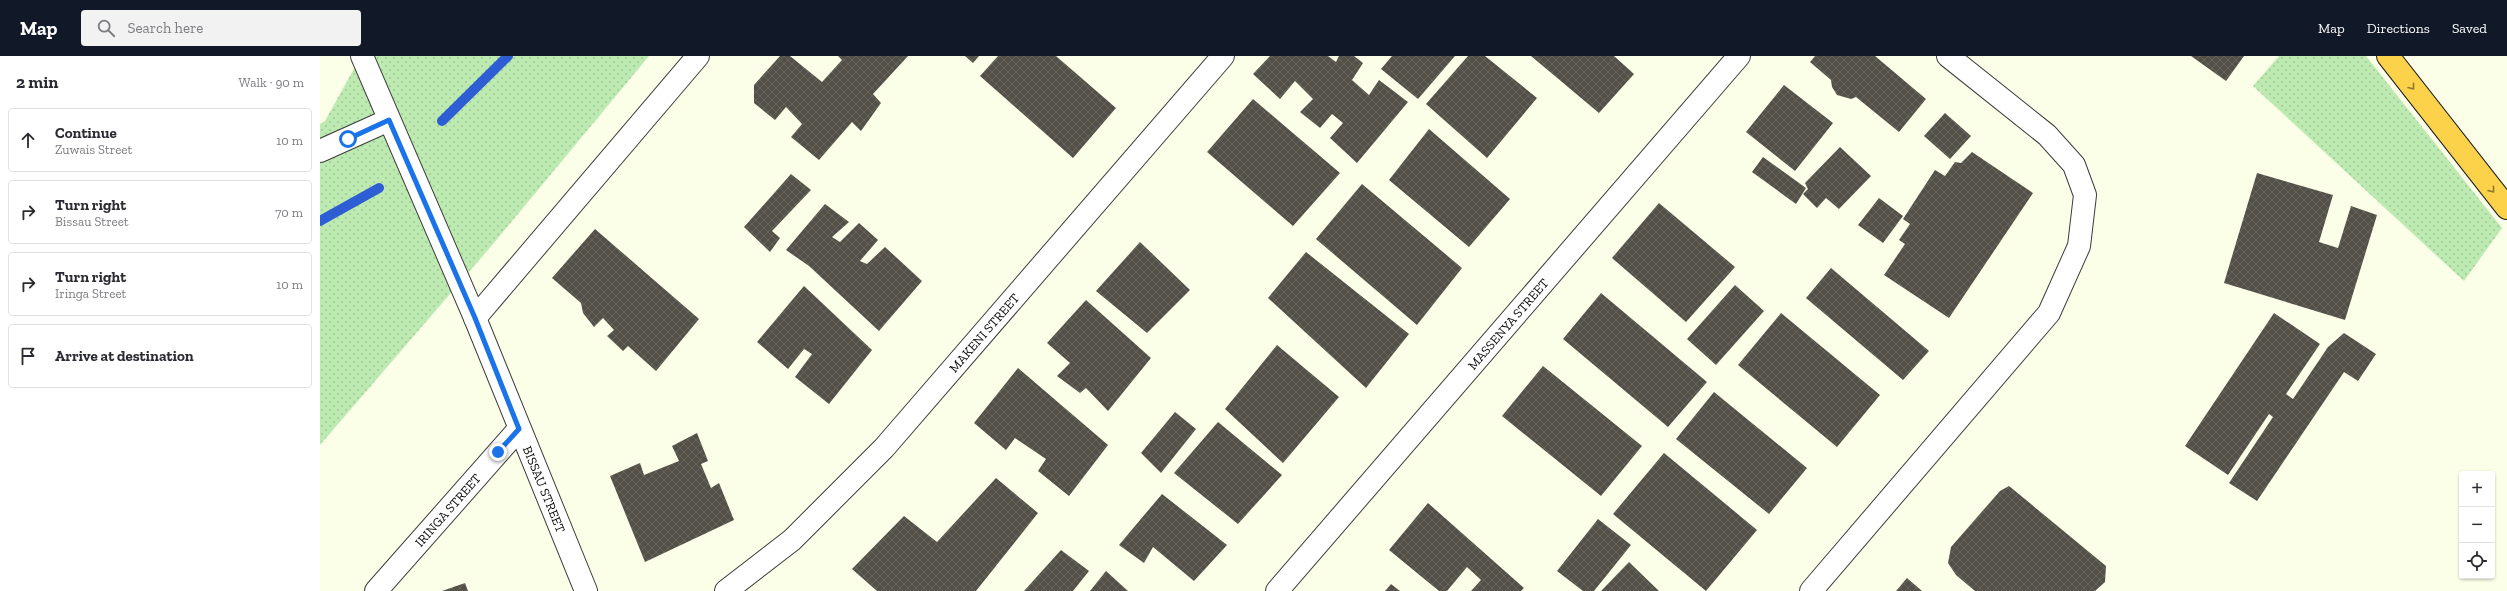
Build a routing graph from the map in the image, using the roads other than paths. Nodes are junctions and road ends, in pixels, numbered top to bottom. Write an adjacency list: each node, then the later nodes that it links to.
1 (362, 56): 7 (street, BISSAU STREET)
2 (698, 56): 10 (street)
3 (1223, 56): 14 (street, MAKENI STREET)
4 (1739, 56): 15 (street, MASSENYA STREET)
5 (1948, 56): 16 (street)
6 (2388, 56): 9 (highway, one-way to 9)
7 (389, 120): 8 (street); 10 (street, BISSAU STREET)
8 (320, 151)
9 (2507, 208)
10 (475, 318): 11 (street, BISSAU STREET)
11 (519, 429): 12 (street, IRINGA STREET); 13 (street, BISSAU STREET)
12 (376, 591)
13 (586, 591)
14 (726, 591)
15 (1277, 591)
16 (1811, 591)

